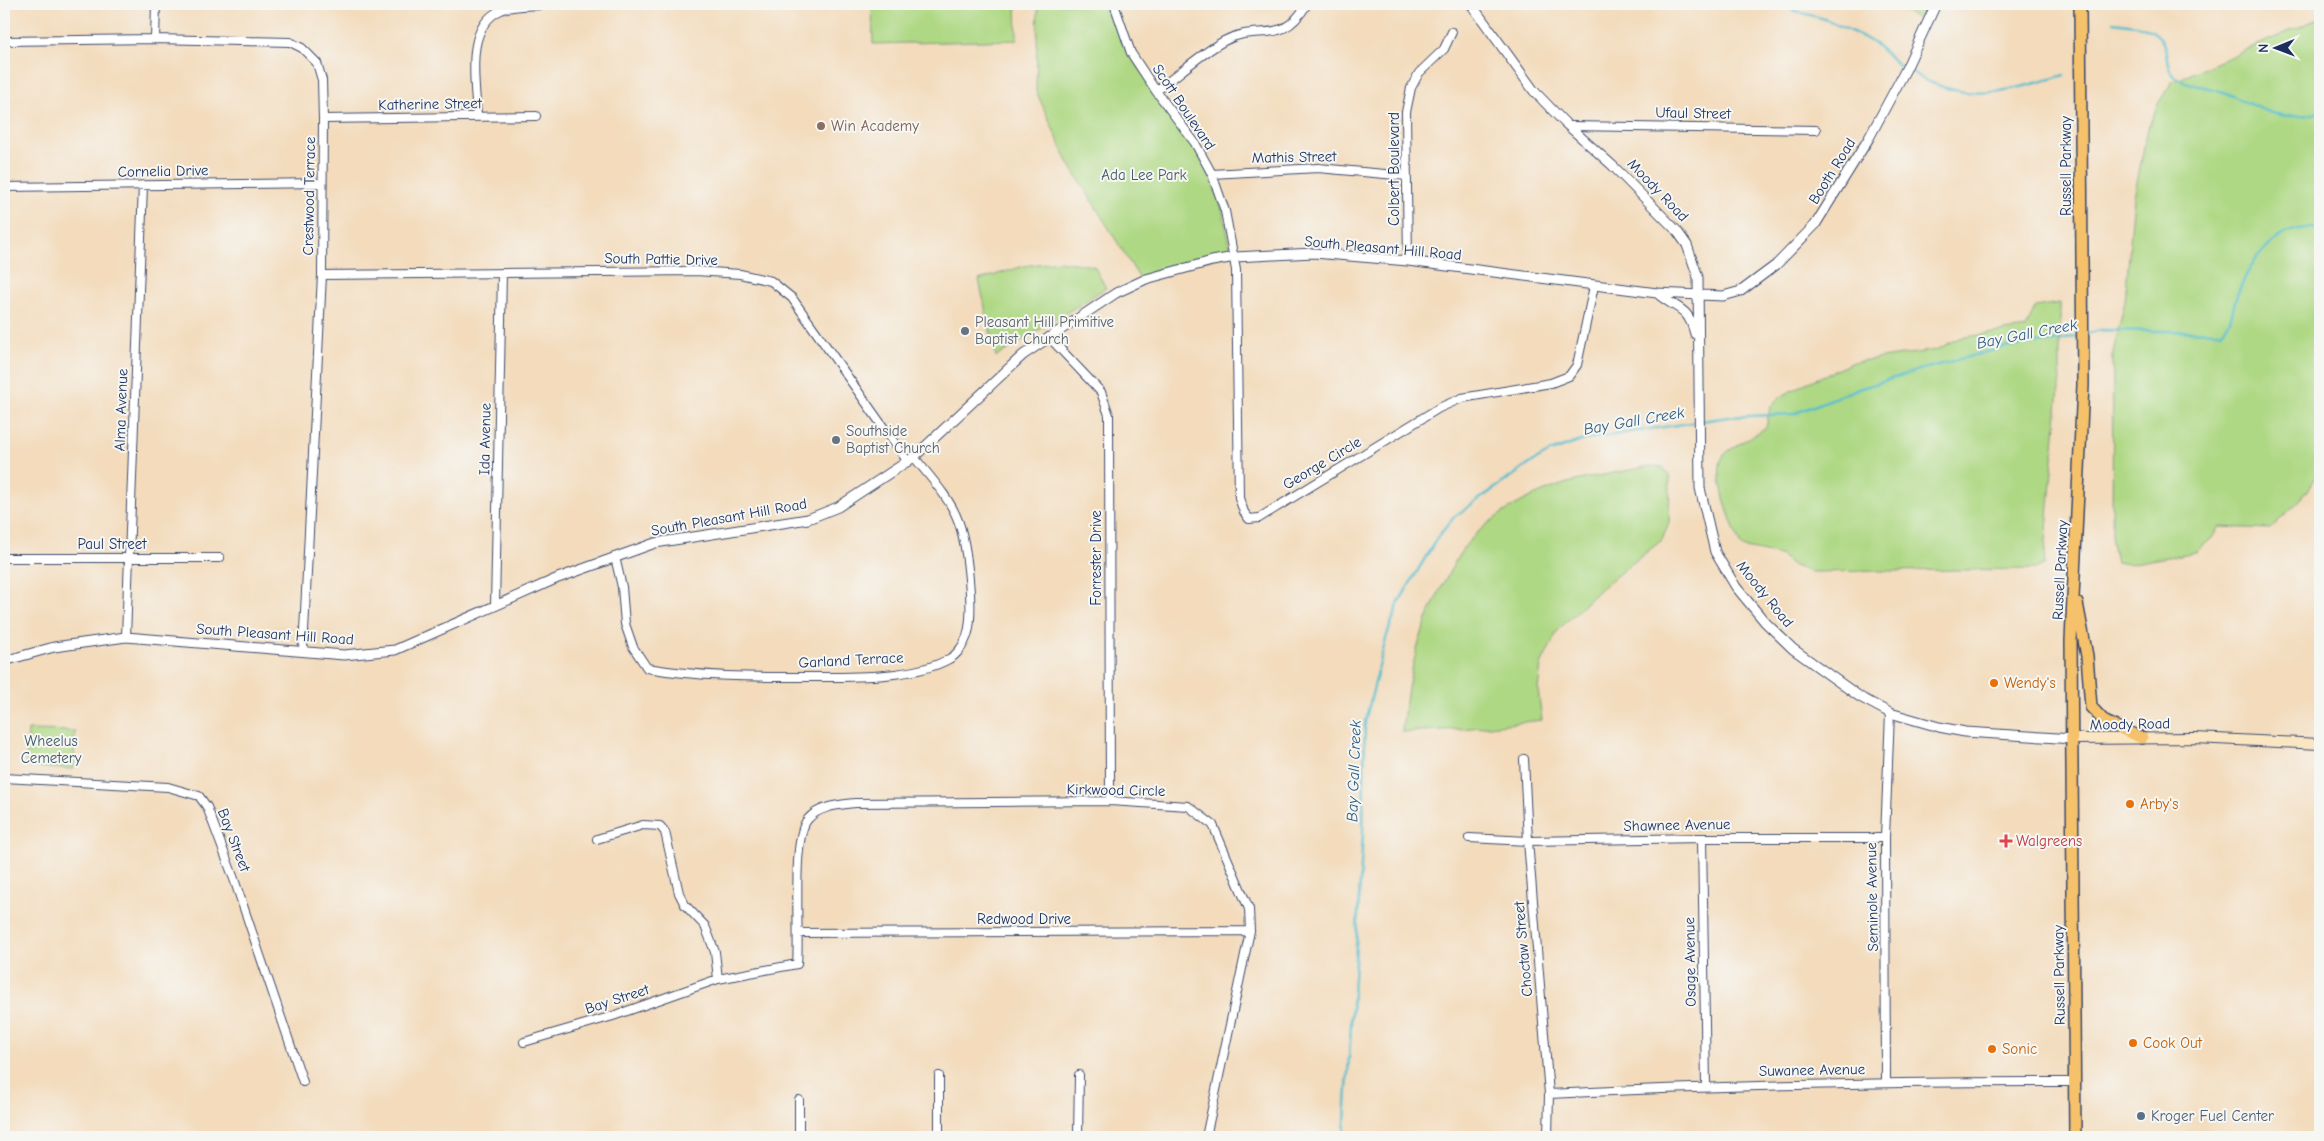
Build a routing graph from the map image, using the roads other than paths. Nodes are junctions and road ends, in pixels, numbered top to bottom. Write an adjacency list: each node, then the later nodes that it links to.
1 (156, 4): 9 (street)
2 (1114, 4): 11 (street, Scott Boulevard)
3 (1307, 4): 11 (street)
4 (1471, 4): 15 (street, Moody Road)
5 (1936, 4): 28 (street, Booth Road)
6 (2080, 4): 36 (main road, Russell Parkway)
7 (540, 6): 13 (street)
8 (1452, 32): 18 (street, Colbert Boulevard)
9 (155, 39): 10 (street, Crestwood Terrace); 14 (street, Crestwood Terrace)
10 (4, 41)
11 (1156, 91): 17 (street, Scott Boulevard)
12 (536, 116): 13 (street, Katherine Street)
13 (477, 117): 14 (street, Katherine Street)
14 (323, 119): 19 (street, Crestwood Terrace)
15 (1570, 126): 16 (street, Ufaul Street); 28 (street, Moody Road)
16 (1816, 130)
17 (1212, 174): 18 (street, Mathis Street); 22 (street, Scott Boulevard)
18 (1407, 176): 23 (street, Colbert Boulevard)
19 (322, 183): 20 (street, Cornelia Drive); 25 (street, Crestwood Terrace)
20 (144, 185): 21 (street, Cornelia Drive); 32 (street, Alma Avenue)
21 (4, 186)
22 (1235, 257): 23 (street, South Pleasant Hill Road); 26 (street, George Circle); 29 (street, South Pleasant Hill Road)
23 (1408, 261): 26 (street, South Pleasant Hill Road)
24 (502, 273): 25 (street, South Pattie Drive); 31 (street, South Pattie Drive); 37 (street, Ida Avenue)
25 (322, 275): 39 (street, Crestwood Terrace)
26 (1594, 286): 27 (street, South Pleasant Hill Road)
27 (1657, 293): 28 (street, South Pleasant Hill Road); 30 (street)
28 (1698, 296): 30 (street, Moody Road)
29 (1049, 337): 31 (street, South Pleasant Hill Road); 47 (street, Forrester Drive)
30 (1698, 345): 41 (street, Moody Road)
31 (911, 460): 33 (street, South Pleasant Hill Road); 33 (street, Garland Terrace)
32 (129, 557): 34 (street, Paul Street); 35 (street, Paul Street); 38 (street, Alma Avenue)
33 (615, 557): 37 (street, South Pleasant Hill Road)
34 (4, 558)
35 (220, 558)
36 (2073, 582): 42 (main road); 43 (main road, Russell Parkway)
37 (495, 606): 39 (street, South Pleasant Hill Road)
38 (126, 637): 39 (street, South Pleasant Hill Road); 40 (street, South Pleasant Hill Road)
39 (303, 651)
40 (4, 661)
41 (1890, 713): 43 (street, Moody Road); 50 (street, Seminole Avenue)
42 (2142, 738): 43 (main road, Moody Road); 44 (main road, Moody Road)
43 (2073, 739): 61 (main road, Russell Parkway)
44 (2320, 744)
45 (1524, 759): 52 (street, Choctaw Street)
46 (4, 778): 59 (street, Bay Street)
47 (1110, 801): 53 (street, Kirkwood Circle); 54 (street, Kirkwood Circle)
48 (1469, 838): 52 (street, Shawnee Avenue)
49 (1702, 838): 50 (street, Shawnee Avenue); 52 (street, Shawnee Avenue); 62 (street, Osage Avenue)
50 (1885, 838): 60 (street, Seminole Avenue)
51 (597, 839): 55 (street)
52 (1528, 841): 63 (street, Choctaw Street)
53 (1250, 932): 54 (street, Redwood Drive); 68 (street, Kirkwood Circle)
54 (799, 933): 55 (street, Kirkwood Circle)
55 (718, 979): 56 (street, Bay Street)
56 (524, 1042)
57 (1078, 1075): 67 (street)
58 (939, 1076): 66 (street)
59 (303, 1082)
60 (1886, 1082): 61 (street, Suwanee Avenue); 62 (street, Suwanee Avenue)
61 (2075, 1082): 70 (main road, Russell Parkway)
62 (1706, 1086): 63 (street, Suwanee Avenue)
63 (1549, 1094): 69 (street, Choctaw Street)
64 (799, 1100): 65 (street)
65 (799, 1137)
66 (939, 1137)
67 (1078, 1137)
68 (1206, 1137)
69 (1548, 1137)
70 (2075, 1137)

